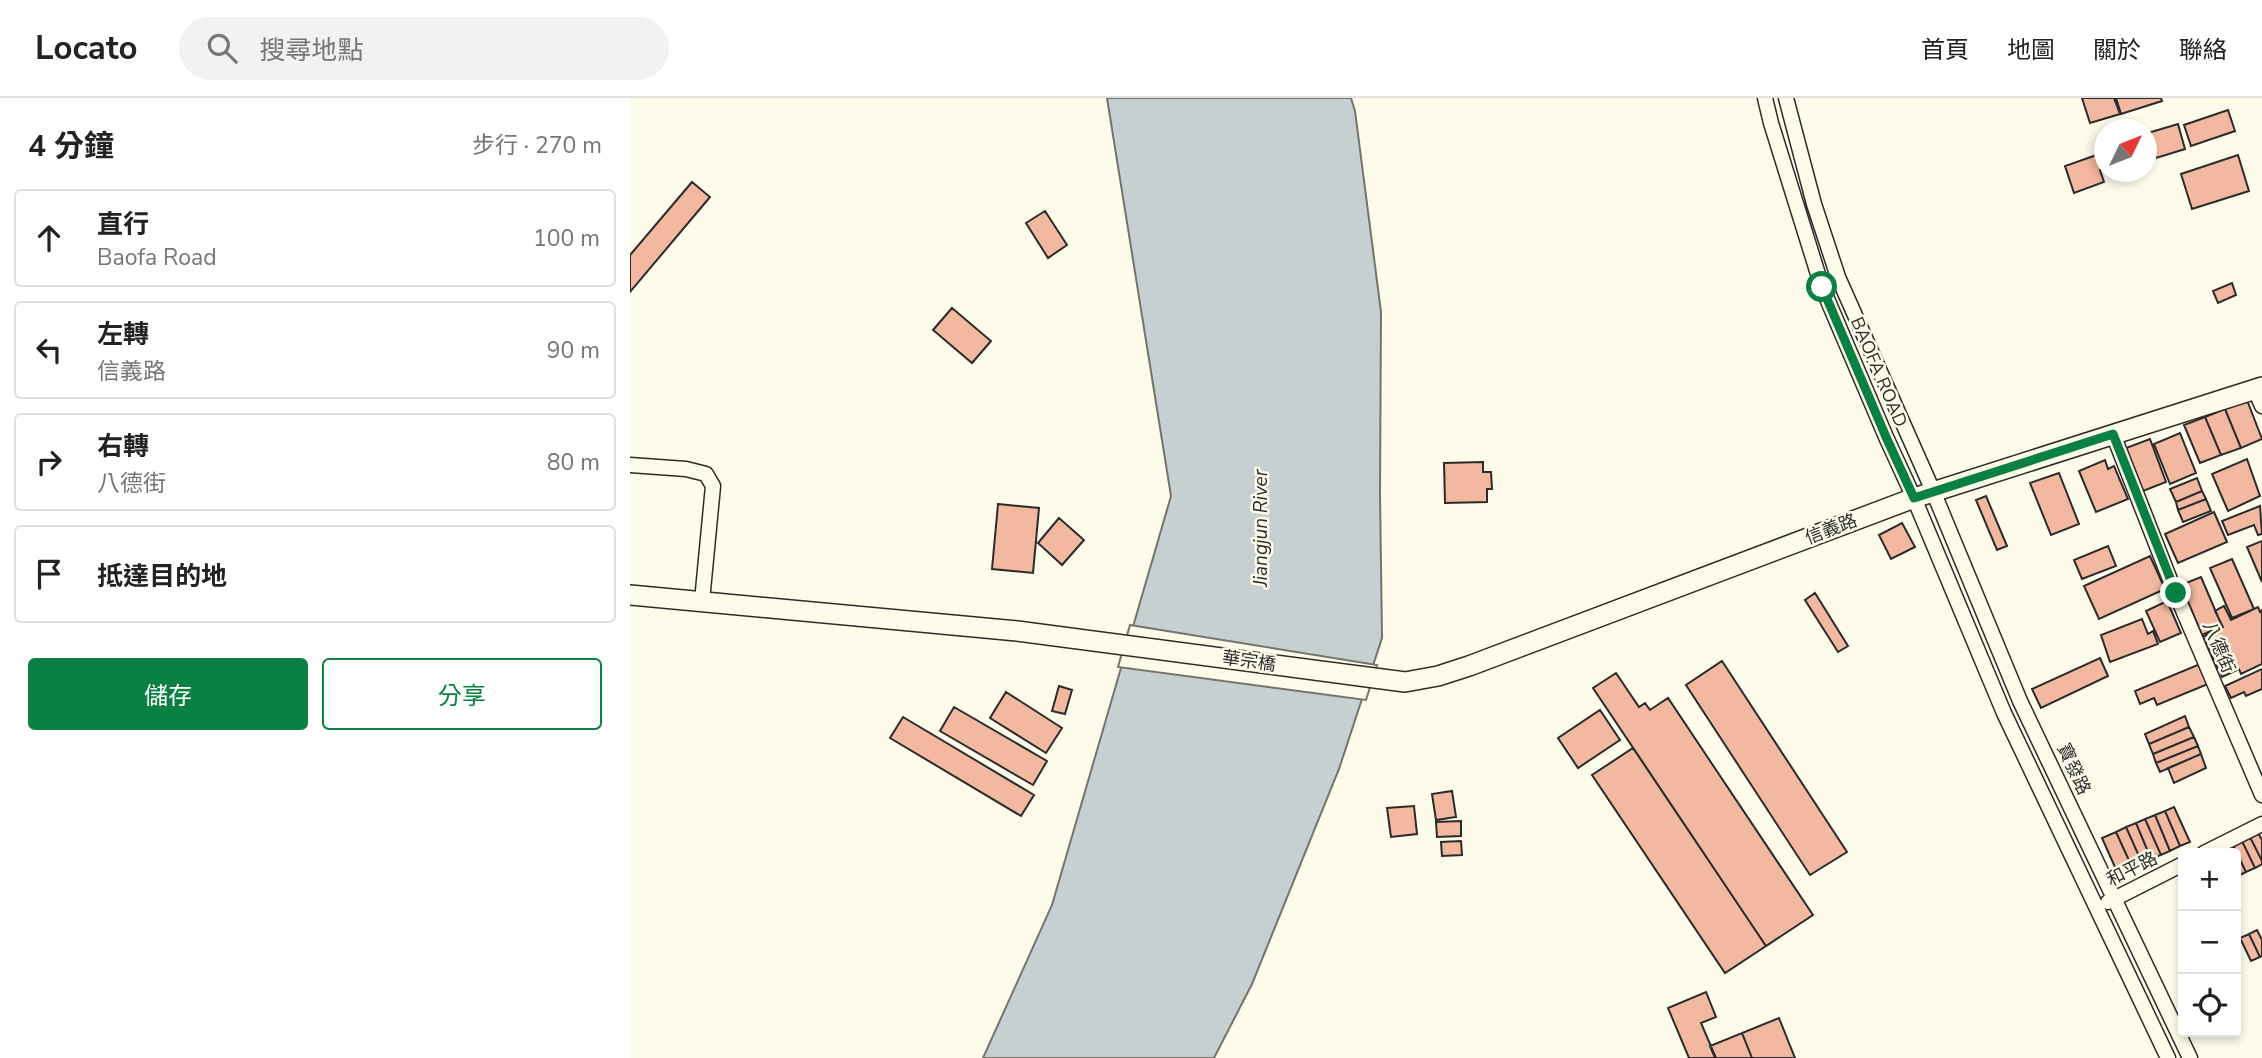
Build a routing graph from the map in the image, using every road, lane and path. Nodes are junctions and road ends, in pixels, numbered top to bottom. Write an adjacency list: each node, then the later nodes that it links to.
1 (1765, 98): 7 (street, BAOFA ROAD)
2 (1786, 98): 6 (street, BAOFA ROAD)
3 (2260, 394): 4 (street, 信義路)
4 (2113, 434): 6 (street, 信義路); 11 (street, 八德街)
5 (630, 465): 9 (street)
6 (1933, 491): 7 (street, 信義路); 15 (street, 寶發路)
7 (1914, 498): 10 (street, 信義路); 16 (street)
8 (630, 595): 9 (street, 華宗橋)
9 (702, 601): 10 (street, 華宗橋)
10 (1405, 682)
11 (2262, 795)
12 (2262, 824): 13 (street)
13 (2214, 848)
14 (2178, 867): 15 (street, 和平路)
15 (2114, 899): 16 (street, 和平路); 18 (street, 寶發路)
16 (2097, 908): 17 (street)
17 (2168, 1058)
18 (2190, 1058)

